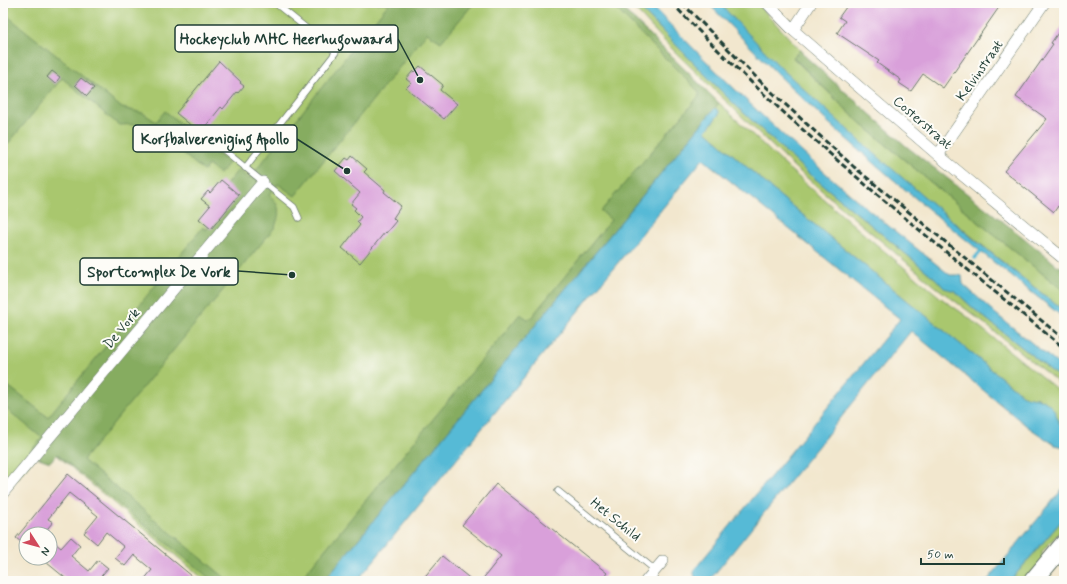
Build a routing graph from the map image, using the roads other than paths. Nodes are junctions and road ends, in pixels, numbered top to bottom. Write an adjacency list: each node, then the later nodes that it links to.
1 (276, 3): 8 (lane)
2 (768, 3): 5 (street, Costerstraat)
3 (811, 3): 5 (street)
4 (1044, 3): 7 (street, Kelvinstraat)
5 (793, 30): 7 (street, Costerstraat)
6 (209, 138): 8 (lane)
7 (938, 155): 11 (street, Costerstraat)
8 (245, 168): 9 (lane)
9 (263, 182): 10 (lane); 13 (street, De Vork)
10 (298, 218)
11 (1064, 259)
12 (558, 491): 17 (lane, Het Schild)
13 (3, 492)
14 (1064, 544): 19 (main road)
15 (1064, 560): 20 (main road)
16 (663, 561): 17 (street)
17 (655, 570): 18 (street)
18 (646, 581)
19 (1033, 581)
20 (1047, 581)

